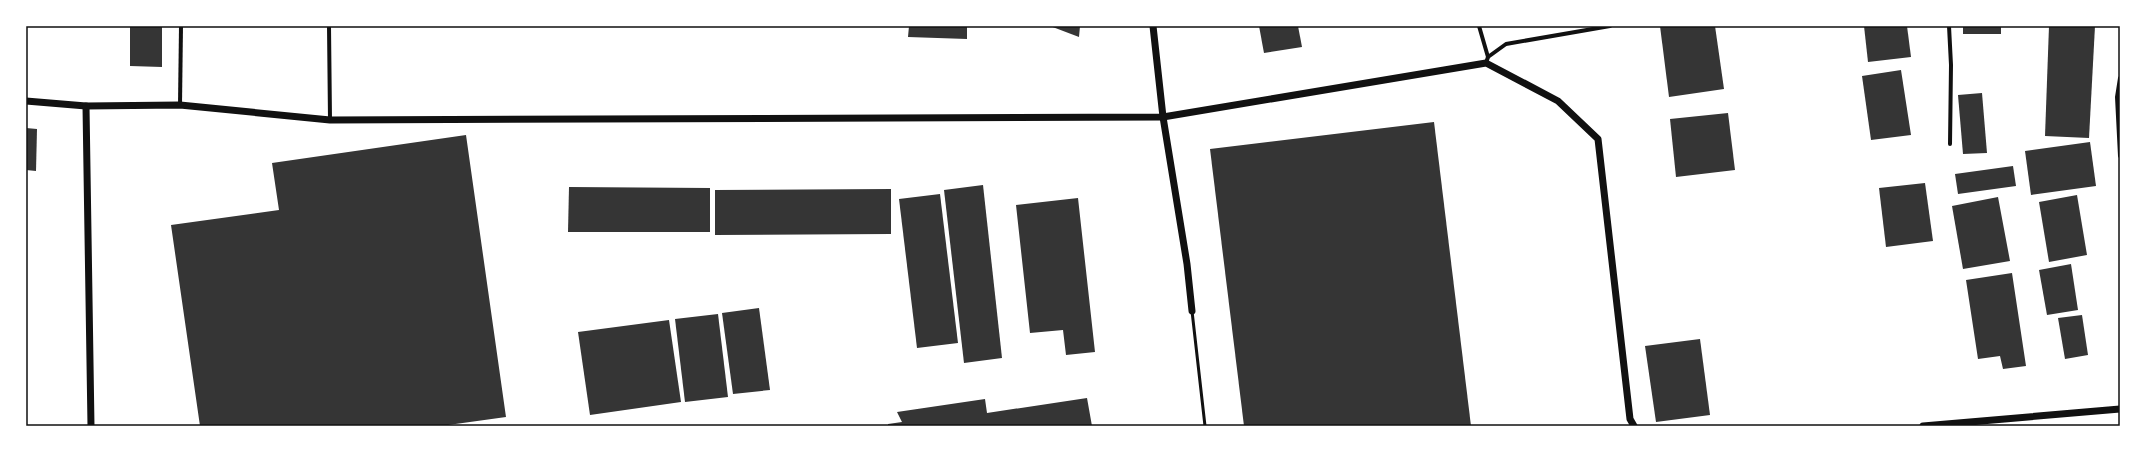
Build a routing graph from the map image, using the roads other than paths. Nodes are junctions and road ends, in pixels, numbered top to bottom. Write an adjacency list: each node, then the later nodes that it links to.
1 (181, 26): 10 (street)
2 (329, 26): 13 (street)
3 (1153, 26): 12 (street)
4 (1479, 26): 7 (street)
5 (1610, 26): 7 (street)
6 (1949, 26): 14 (street)
7 (1487, 60): 12 (street); 20 (street)
8 (2120, 78): 15 (street)
9 (26, 101): 11 (street)
10 (180, 105): 11 (street); 13 (street)
11 (86, 106): 18 (street)
12 (1163, 117): 13 (street); 16 (street)
13 (330, 120)
14 (1950, 144)
15 (2120, 156)
16 (1192, 311): 19 (lane)
17 (2120, 409): 21 (street)
18 (91, 426)
19 (1205, 426)
20 (1634, 426)
21 (1923, 426)

